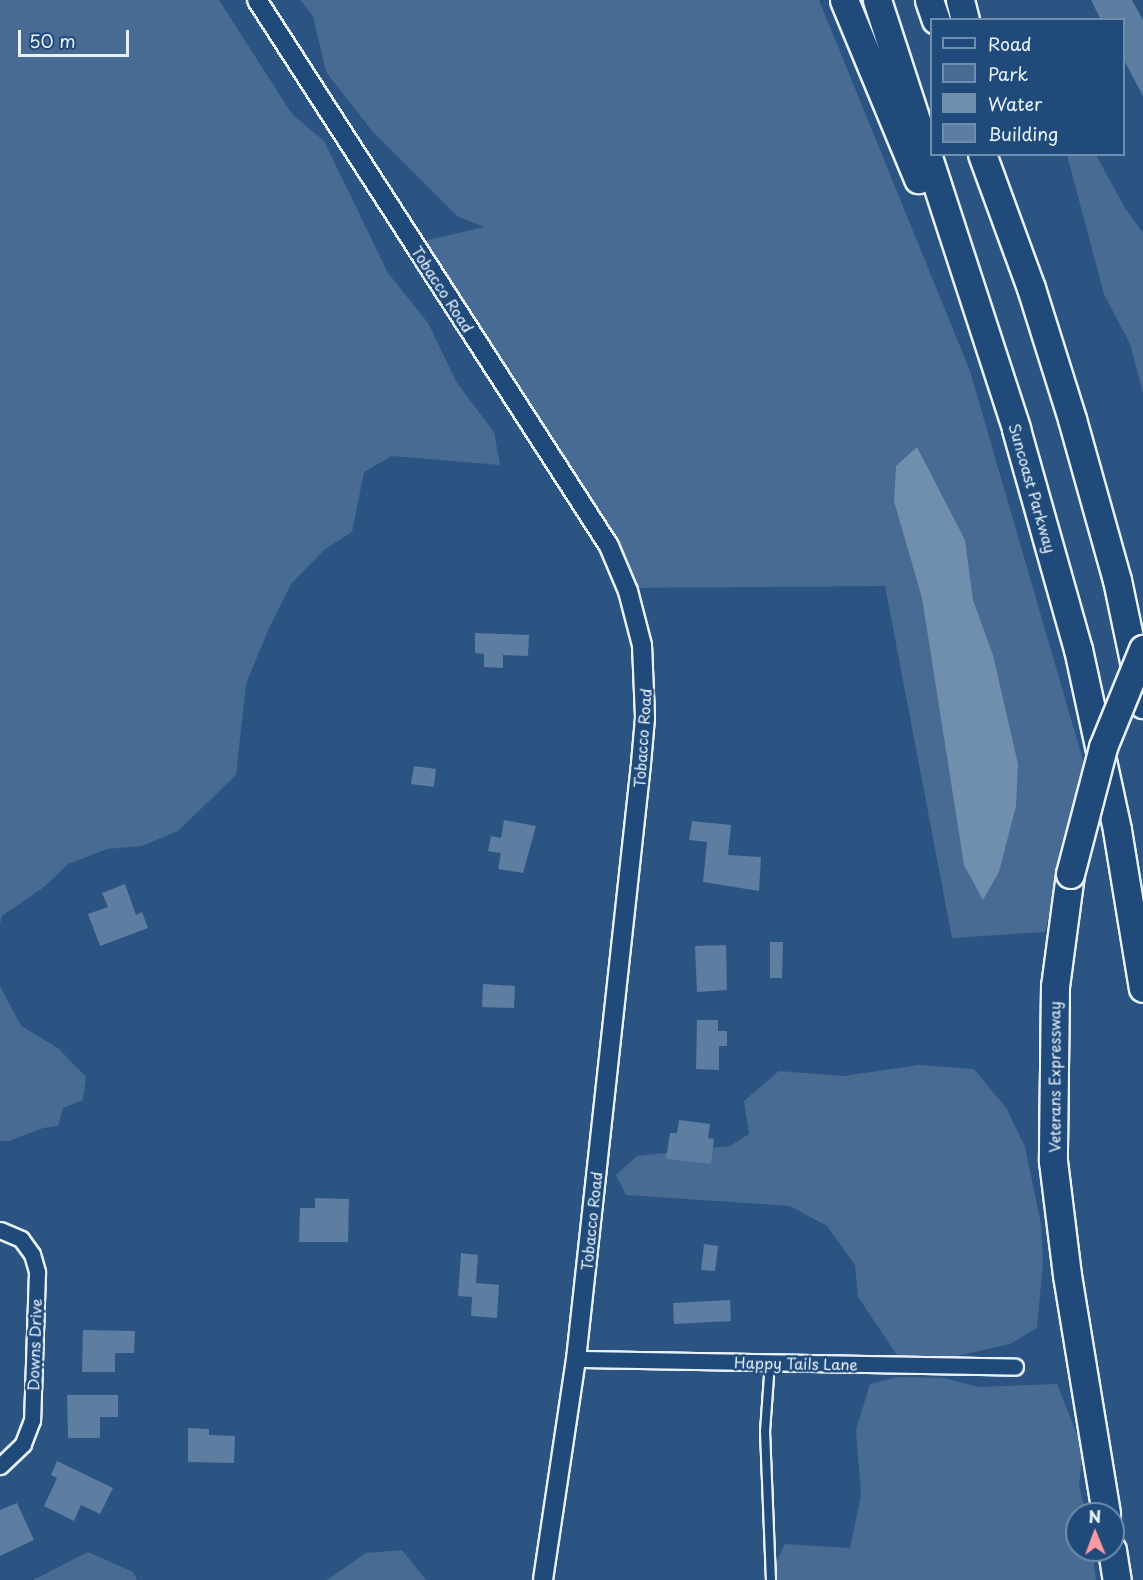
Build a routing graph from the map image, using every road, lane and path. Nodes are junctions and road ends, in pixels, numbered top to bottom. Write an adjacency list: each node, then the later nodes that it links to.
1 (257, 0): 16 (street, Tobacco Road)
2 (844, 0): 11 (highway)
3 (877, 0): 11 (highway, Suncoast Parkway)
4 (930, 0): 6 (highway)
5 (960, 0): 7 (highway)
6 (935, 18)
7 (964, 18)
8 (983, 156): 10 (highway)
9 (998, 156): 10 (highway)
10 (1030, 288): 13 (highway)
11 (987, 341): 14 (highway, Suncoast Parkway)
12 (1143, 649): 20 (highway, Veterans Expressway, bridge)
13 (1143, 704)
14 (1143, 988)
15 (0, 1230): 19 (street, Downs Drive)
16 (576, 1359): 17 (street, Happy Tails Lane); 22 (street, Tobacco Road)
17 (770, 1362): 18 (street, Happy Tails Lane); 23 (lane)
18 (1015, 1367)
19 (0, 1466)
20 (1104, 1502)
21 (1114, 1562): 24 (highway)
22 (543, 1580)
23 (771, 1580)
24 (1117, 1580)

